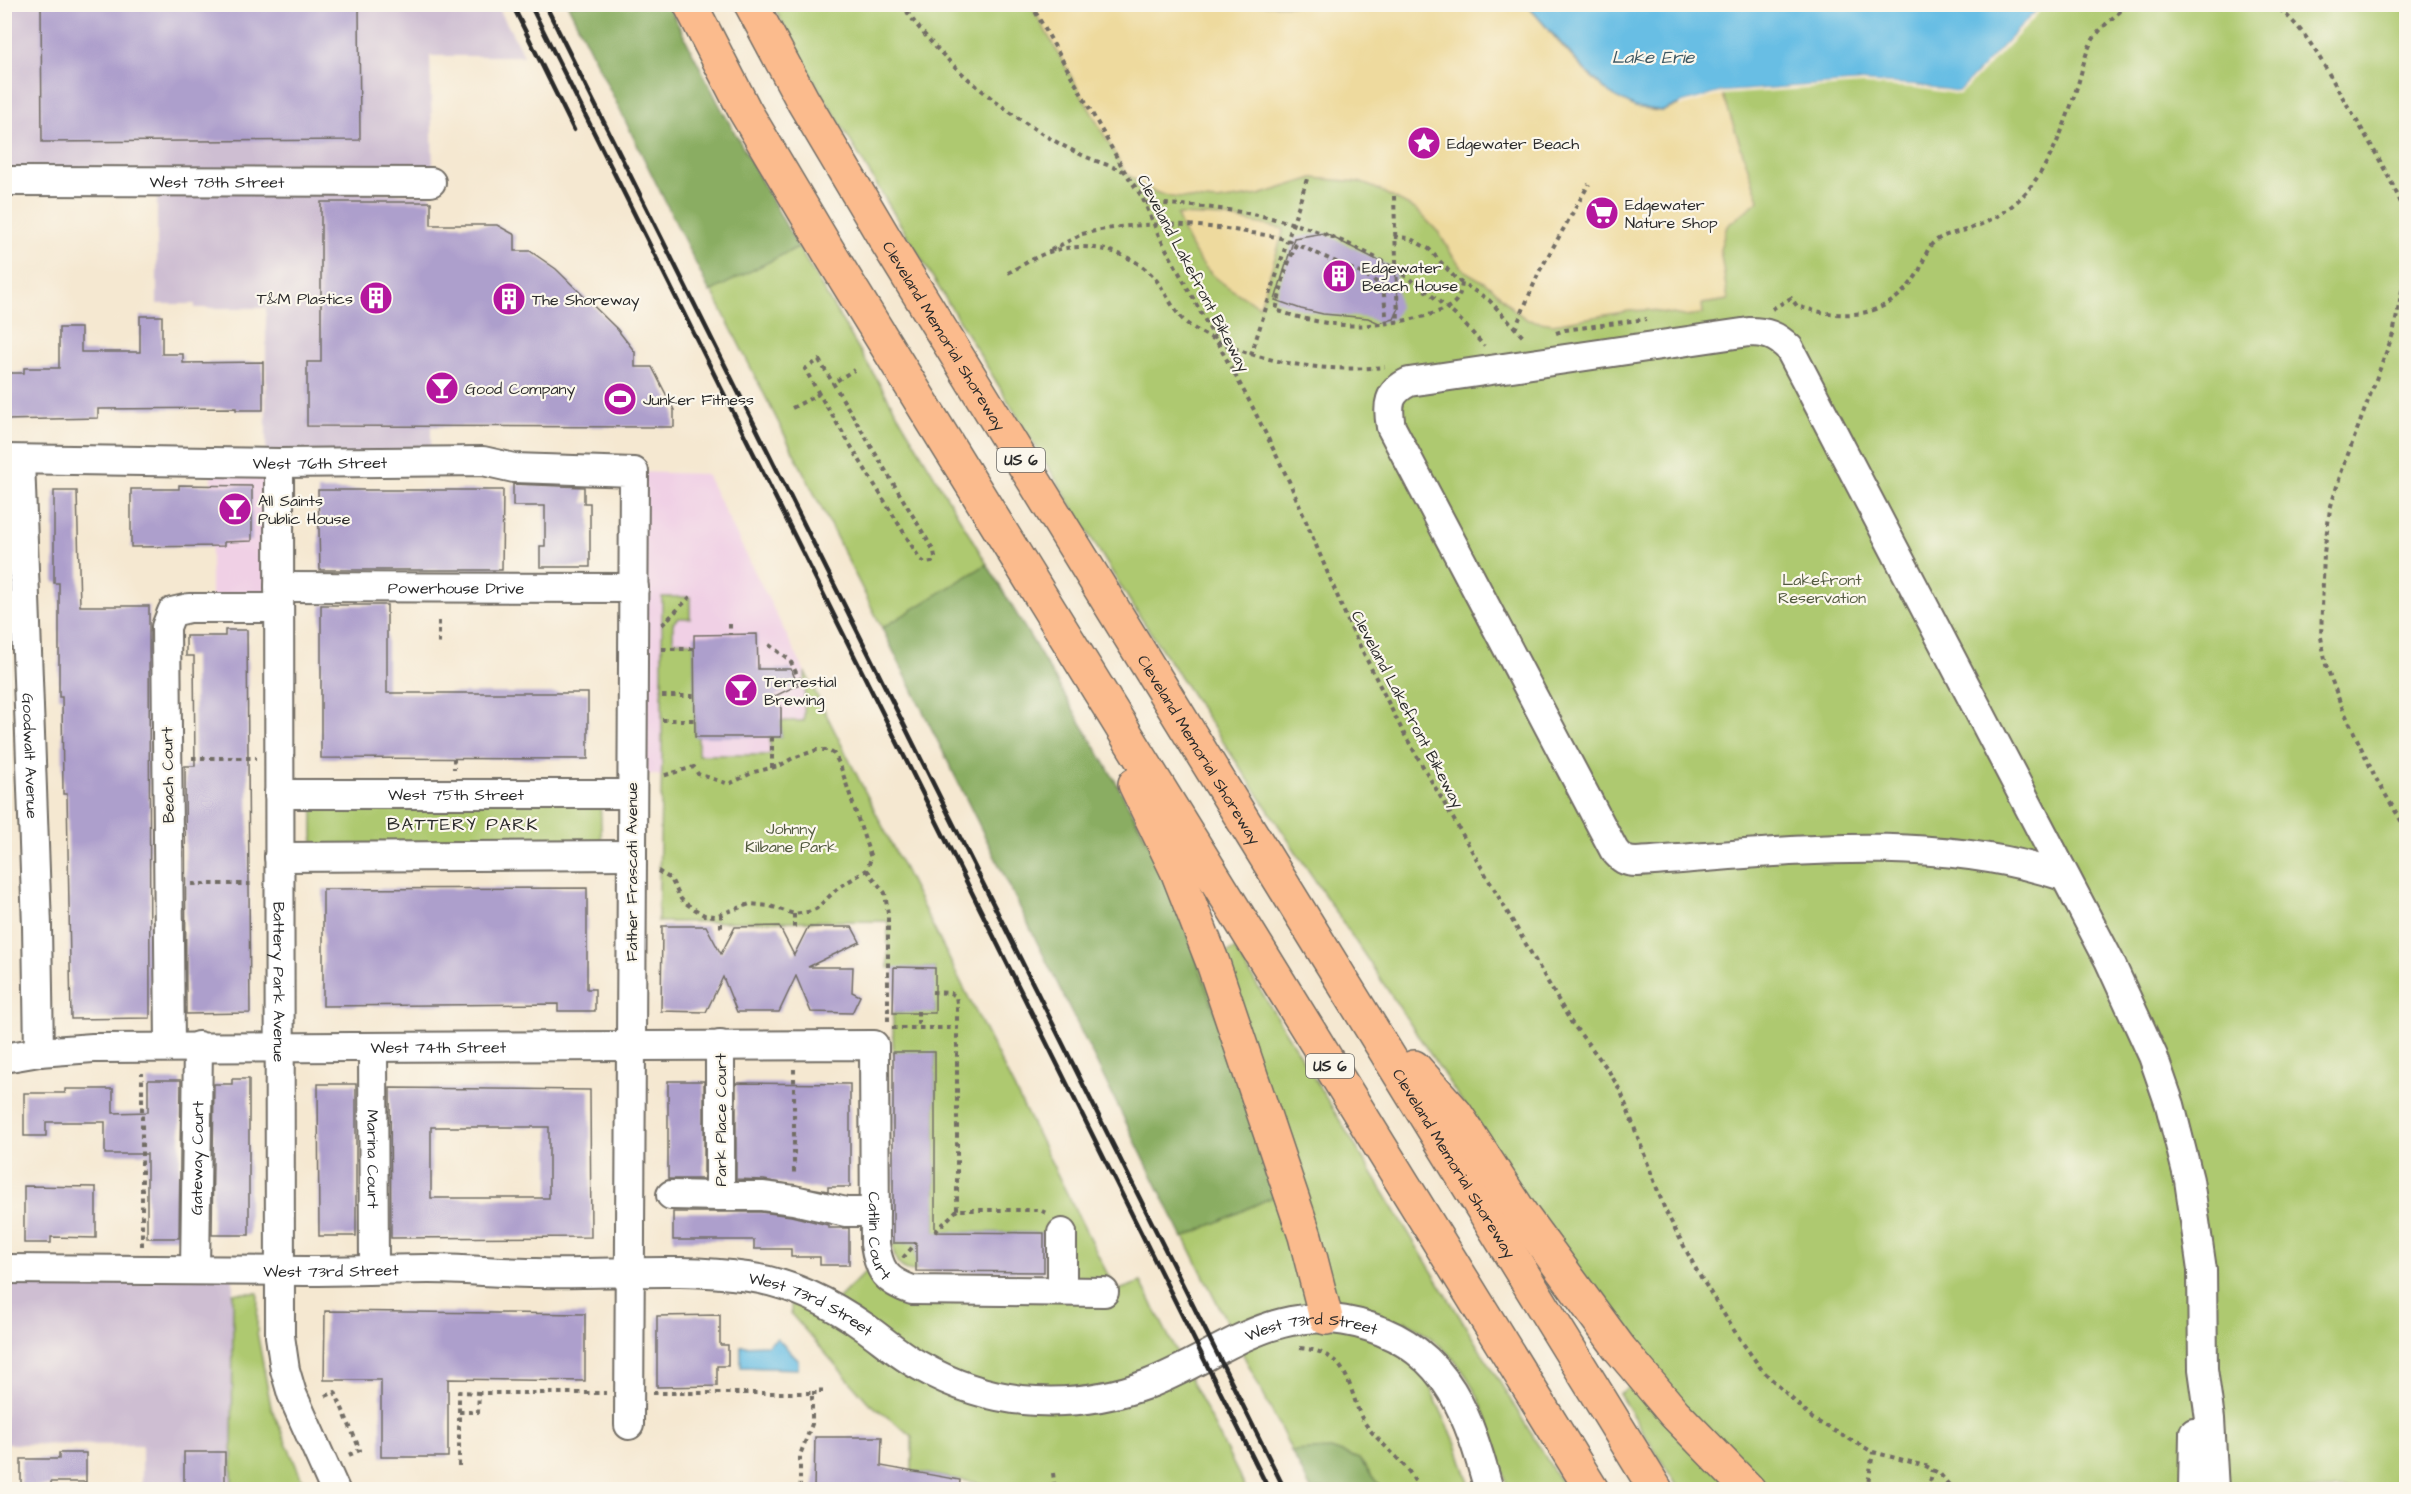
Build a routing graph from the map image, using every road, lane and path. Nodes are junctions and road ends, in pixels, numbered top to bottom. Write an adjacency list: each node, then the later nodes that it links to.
1 (690, 4): 49 (highway, US 6)
2 (751, 4): 82 (highway, Cleveland Memorial Shoreway / US 6)
3 (902, 4): 7 (path, Cleveland Lakefront Bikeway)
4 (1031, 4): 7 (path)
5 (2129, 4): 24 (path)
6 (2272, 4): 14 (path)
7 (1125, 172): 13 (path, Cleveland Lakefront Bikeway)
8 (1307, 179): 15 (path)
9 (4, 181): 10 (street, West 78th Street)
10 (431, 182)
11 (1589, 184): 28 (path)
12 (1394, 196): 16 (path)
13 (1145, 203): 15 (path); 30 (path, Cleveland Lakefront Bikeway)
14 (2406, 215)
15 (1293, 224): 19 (path); 33 (path)
16 (1394, 237): 19 (path); 22 (path)
17 (1296, 244): 18 (path, bridge); 27 (path); 27 (path)
18 (1048, 252): 21 (path); 30 (path)
19 (1395, 270): 23 (path); 26 (path)
20 (2406, 272): 68 (path)
21 (1008, 273)
22 (1462, 283): 23 (path); 28 (path)
23 (1446, 308): 26 (path); 32 (path)
24 (1764, 311)
25 (1650, 319): 29 (path)
26 (1398, 322): 27 (path)
27 (1387, 324)
28 (1515, 329): 31 (path)
29 (1555, 334)
30 (1213, 338): 33 (path); 124 (path, Cleveland Lakefront Bikeway)
31 (1530, 345)
32 (1491, 352)
33 (1251, 355): 34 (path)
34 (1392, 367)
35 (854, 370): 36 (path)
36 (833, 383): 37 (path); 37 (path)
37 (819, 394): 38 (path)
38 (792, 408)
39 (12, 460): 40 (street, West 76th Street); 93 (street, Goodwalt Avenue)
40 (279, 463): 41 (street, West 76th Street); 44 (street, Battery Park Avenue)
41 (634, 472): 42 (street, Father Frascati Avenue)
42 (633, 588): 44 (street, Powerhouse Drive); 67 (street, Father Frascati Avenue)
43 (690, 597): 47 (path)
44 (279, 598): 66 (street, Battery Park Avenue); 89 (street, Beach Court)
45 (439, 621): 51 (path)
46 (730, 624): 48 (path)
47 (662, 625)
48 (730, 634)
49 (1068, 642): 113 (highway); 133 (highway, US 6)
50 (768, 645): 54 (path)
51 (439, 646)
52 (662, 649): 53 (path)
53 (694, 649)
54 (801, 685)
55 (662, 696): 56 (path)
56 (694, 696)
57 (662, 720): 58 (path)
58 (694, 720)
59 (772, 737): 63 (path)
60 (191, 758): 61 (path)
61 (257, 758)
62 (454, 758): 64 (path)
63 (772, 768): 65 (path); 72 (path)
64 (454, 769)
65 (662, 776)
66 (279, 794): 67 (street, West 75th Street); 70 (street, Battery Park Avenue)
67 (632, 794): 69 (street, Father Frascati Avenue)
68 (2406, 829)
69 (632, 855): 70 (street); 85 (street, Father Frascati Avenue)
70 (279, 856): 91 (street, Battery Park Avenue)
71 (658, 870): 76 (path)
72 (867, 870): 77 (path); 83 (path)
73 (2063, 876): 73 (street); 114 (street)
74 (181, 884): 75 (path)
75 (258, 885)
76 (721, 914): 77 (path); 78 (path)
77 (794, 914): 79 (path)
78 (721, 930)
79 (794, 932)
80 (932, 992): 84 (path)
81 (918, 1011): 83 (path)
82 (1363, 1012): 134 (highway, Cleveland Memorial Shoreway / US 6); 135 (highway)
83 (918, 1028): 84 (path)
84 (957, 1029): 99 (path)
85 (630, 1045): 86 (street, West 74th Street); 92 (street, West 74th Street); 109 (street, Father Frascati Avenue)
86 (720, 1045): 87 (street, West 74th Street); 97 (street, Park Place Court)
87 (794, 1045): 88 (street, West 74th Street); 98 (path)
88 (874, 1045): 100 (street, Catlin Court)
89 (170, 1046): 90 (street, West 74th Street); 93 (street, West 74th Street)
90 (198, 1046): 91 (street, West 74th Street); 110 (street, Gateway Court)
91 (280, 1047): 92 (street, West 74th Street); 108 (street, Battery Park Avenue)
92 (373, 1048): 107 (street, Marina Court)
93 (39, 1052): 94 (street, West 74th Street)
94 (4, 1058)
95 (142, 1067): 104 (path)
96 (671, 1195): 97 (street, Park Place Court)
97 (720, 1196): 98 (street, Park Place Court)
98 (794, 1200): 100 (street, Park Place Court)
99 (957, 1210): 101 (path); 102 (path)
100 (875, 1212): 111 (street, Catlin Court)
101 (1057, 1226): 111 (street)
102 (935, 1232)
103 (916, 1243): 105 (path)
104 (142, 1248)
105 (898, 1264)
106 (4, 1269): 110 (street, West 73rd Street)
107 (374, 1269): 108 (street, West 73rd Street); 109 (street, West 73rd Street)
108 (280, 1270): 110 (street, West 73rd Street); 129 (street, Battery Park Avenue)
109 (629, 1273): 113 (street, West 73rd Street); 118 (street, Father Frascati Avenue)
110 (208, 1276)
111 (1062, 1291): 112 (street, Catlin Court)
112 (1104, 1292)
113 (1326, 1318): 132 (street, West 73rd Street)
114 (2203, 1369): 139 (street); 140 (street)
115 (724, 1387): 119 (path)
116 (821, 1387): 120 (path)
117 (479, 1393): 118 (path); 122 (path); 122 (path)
118 (629, 1393): 119 (path); 123 (street, Father Frascati Avenue)
119 (724, 1393): 120 (path)
120 (812, 1394): 130 (path)
121 (326, 1396): 125 (path)
122 (459, 1412): 126 (path)
123 (629, 1425)
124 (1872, 1452): 127 (path, Cleveland Lakefront Bikeway); 136 (path)
125 (349, 1455)
126 (459, 1466)
127 (1933, 1470): 137 (path); 138 (path, Cleveland Lakefront Bikeway)
128 (1053, 1473): 131 (path)
129 (335, 1490)
130 (800, 1490)
131 (1055, 1490)
132 (1489, 1490)
133 (1592, 1490)
134 (1656, 1490)
135 (1749, 1490)
136 (1867, 1490)
137 (1928, 1490)
138 (1953, 1490)
139 (2193, 1490)
140 (2214, 1490)

